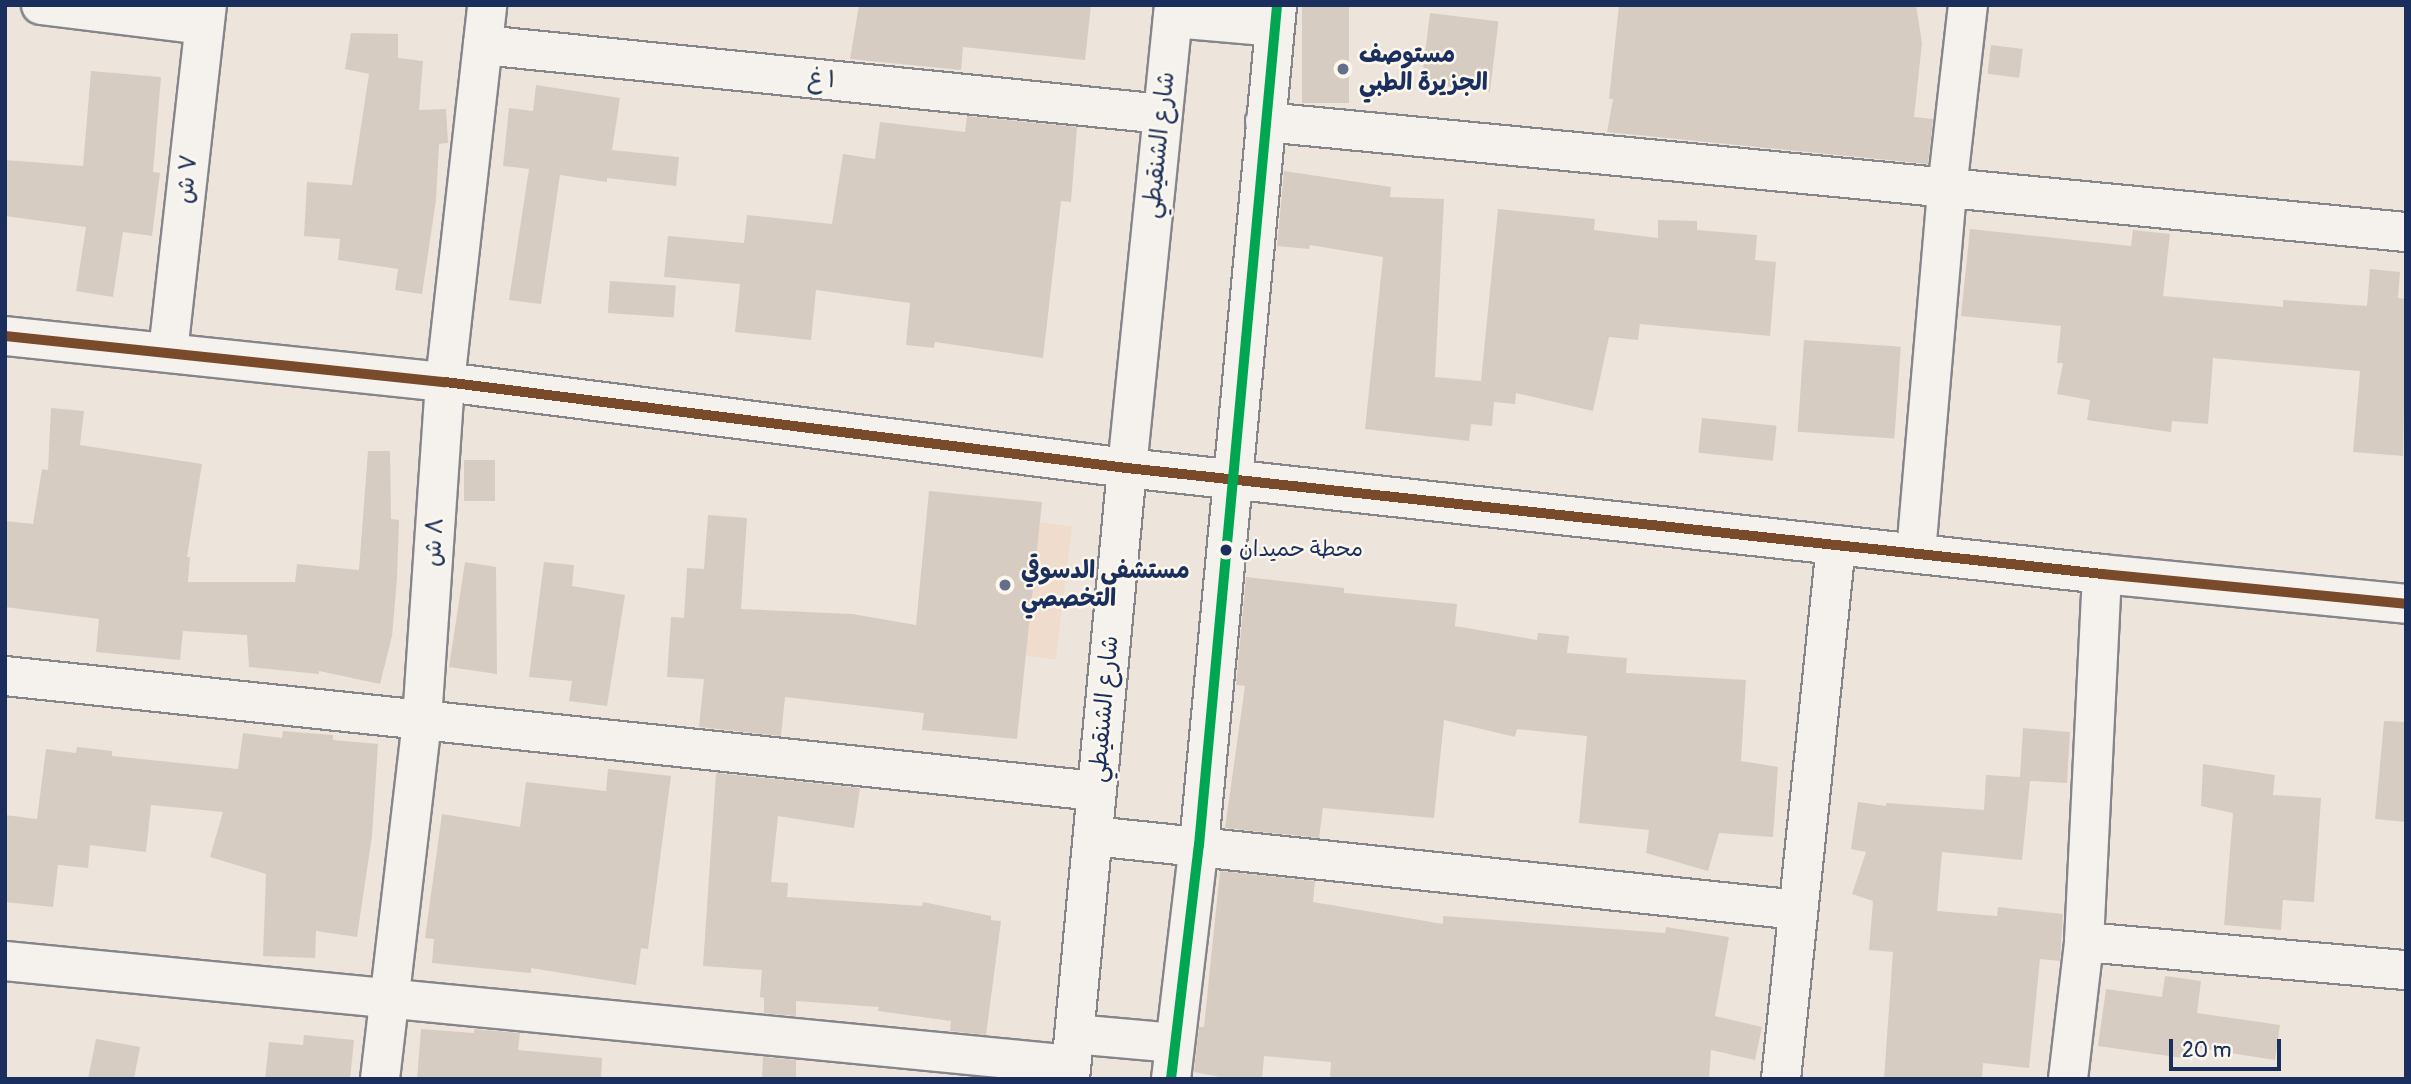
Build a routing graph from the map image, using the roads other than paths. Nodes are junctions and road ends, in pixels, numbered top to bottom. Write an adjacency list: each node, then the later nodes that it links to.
1 (41, 5): 5 (street)
2 (487, 5): 7 (street, ٨ ش)
3 (1968, 5): 10 (street)
4 (1173, 12): 6 (street); 8 (street, شارع الشنقيطي)
5 (205, 15): 13 (street, ٧ ش)
6 (1276, 16): 9 (street)
7 (483, 45): 8 (street, ١ غ); 14 (street, ٨ ش)
8 (1161, 114): 15 (street, شارع الشنقيطي)
9 (1265, 122): 10 (street); 16 (street)
10 (1947, 189): 11 (street); 18 (street)
11 (2406, 232)
12 (5, 336): 13 (street)
13 (168, 352): 14 (street)
14 (445, 382): 15 (street); 22 (street, ٨ ش)
15 (1126, 468): 16 (street); 23 (street, شارع الشنقيطي)
16 (1233, 479): 17 (street); 25 (street)
17 (1836, 545): 18 (street); 26 (street)
18 (1916, 553): 19 (street)
19 (2102, 574): 20 (street); 27 (street)
20 (2406, 604)
21 (5, 676): 22 (street)
22 (422, 720): 23 (street); 30 (street, ٨ ش)
23 (1096, 791): 24 (street, شارع الشنقيطي)
24 (1093, 836): 25 (street); 31 (street, شارع الشنقيطي)
25 (1199, 845): 26 (street); 32 (street)
26 (1798, 910): 34 (street)
27 (2084, 943): 29 (street); 35 (street)
28 (5, 961): 30 (street)
29 (2406, 970)
30 (387, 1000): 31 (street); 33 (street, ٨ ش)
31 (1072, 1059): 32 (street)
32 (1173, 1061)
33 (380, 1079)
34 (1781, 1079)
35 (2068, 1079)

